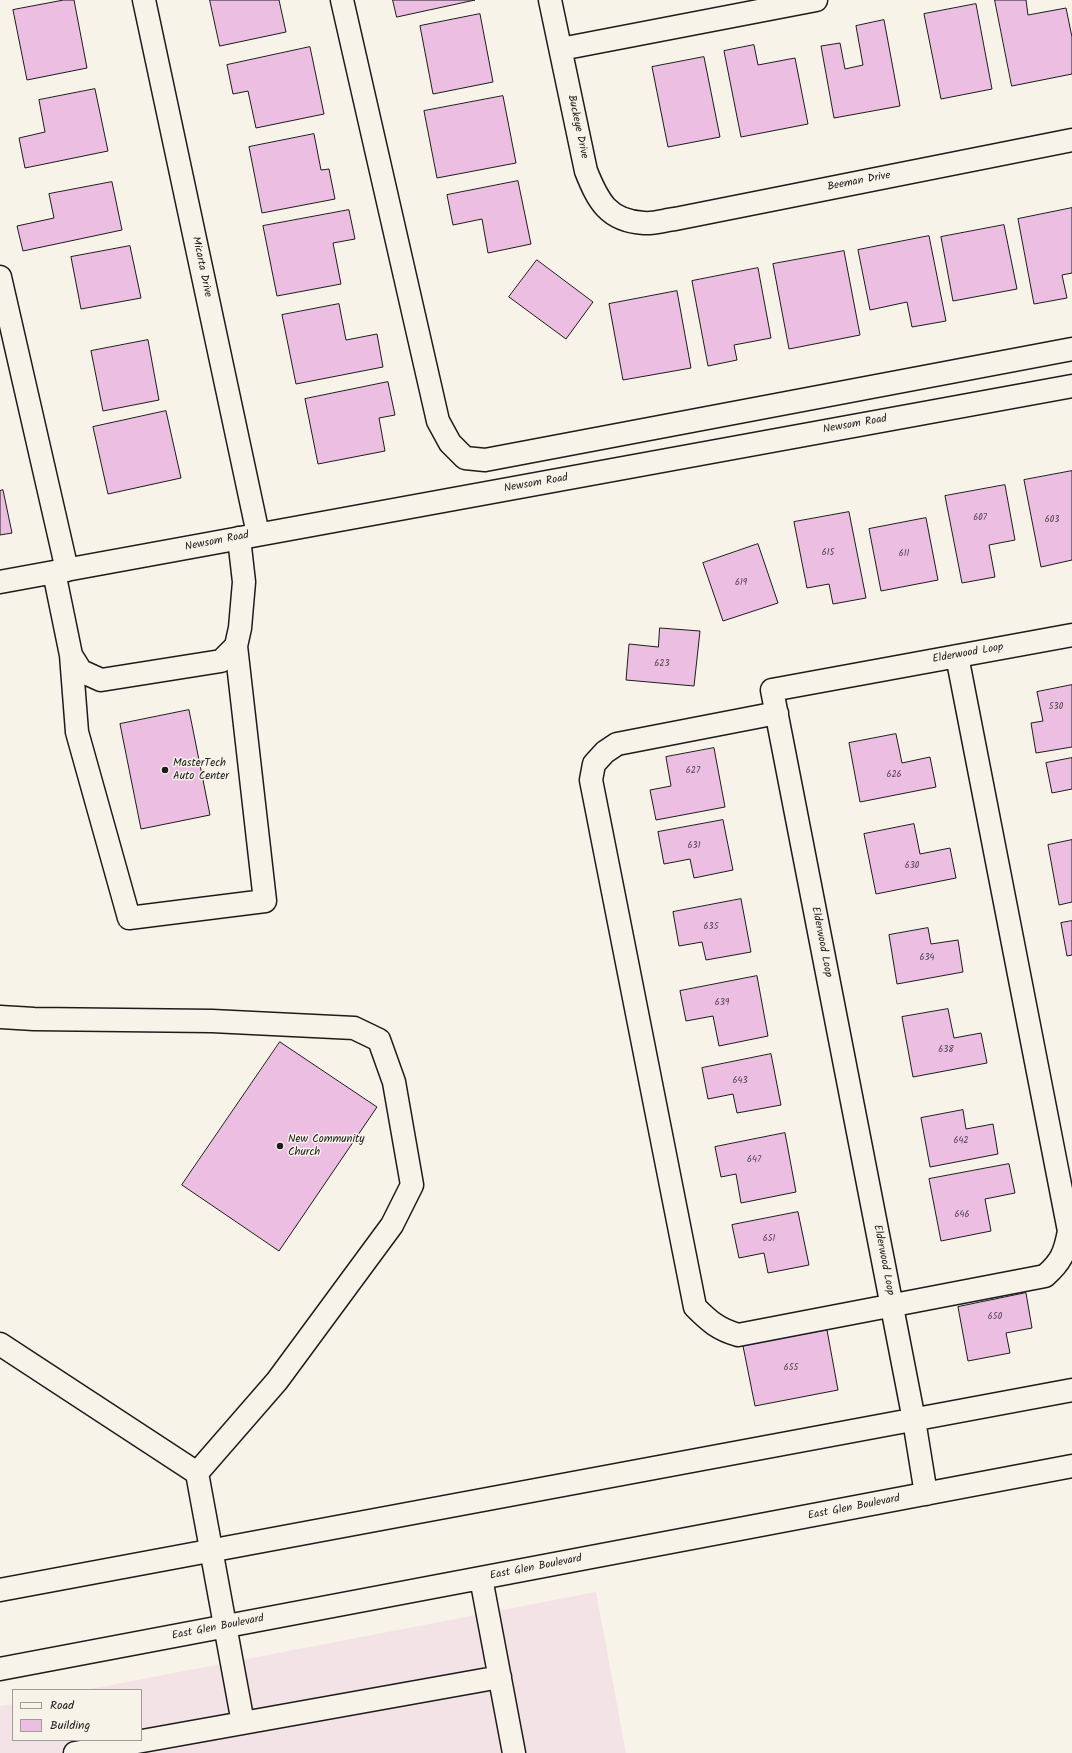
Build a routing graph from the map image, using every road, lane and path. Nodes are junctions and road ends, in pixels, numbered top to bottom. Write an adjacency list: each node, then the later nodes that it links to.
1 (144, 0): 12 (street, Micarta Drive)
2 (342, 0): 10 (street)
3 (550, 0): 6 (street, Buckeye Drive)
4 (816, 0): 5 (street)
5 (749, 6): 6 (street)
6 (560, 49): 8 (street, Buckeye Drive)
7 (1072, 140): 8 (street, Beeman Drive)
8 (645, 224)
9 (0, 277): 13 (street)
10 (1072, 350)
11 (1072, 386): 12 (street, Newsom Road)
12 (248, 536): 13 (street, Newsom Road); 16 (street, Micarta Drive)
13 (61, 571): 14 (street, Newsom Road); 17 (street)
14 (0, 582)
15 (1072, 635): 18 (street, Elderwood Loop)
16 (236, 646): 17 (street); 17 (street)
17 (71, 655)
18 (957, 656): 19 (street, Elderwood Loop); 21 (street)
19 (777, 713): 21 (street, Elderwood Loop); 21 (street)
20 (0, 1017): 26 (street)
21 (892, 1305): 24 (street, Elderwood Loop)
22 (0, 1344): 26 (street)
23 (1072, 1390): 24 (street)
24 (914, 1420): 27 (street, Elderwood Loop); 28 (street)
25 (1072, 1466): 27 (street, East Glen Boulevard)
26 (197, 1473): 28 (street)
27 (926, 1494): 29 (street, East Glen Boulevard)
28 (211, 1550): 30 (street); 31 (street)
29 (481, 1578): 31 (street, East Glen Boulevard); 33 (street)
30 (0, 1590)
31 (226, 1626): 32 (street, East Glen Boulevard); 34 (street)
32 (0, 1669)
33 (500, 1677): 34 (street); 36 (street)
34 (243, 1723): 35 (street)
35 (75, 1753)
36 (514, 1753)

